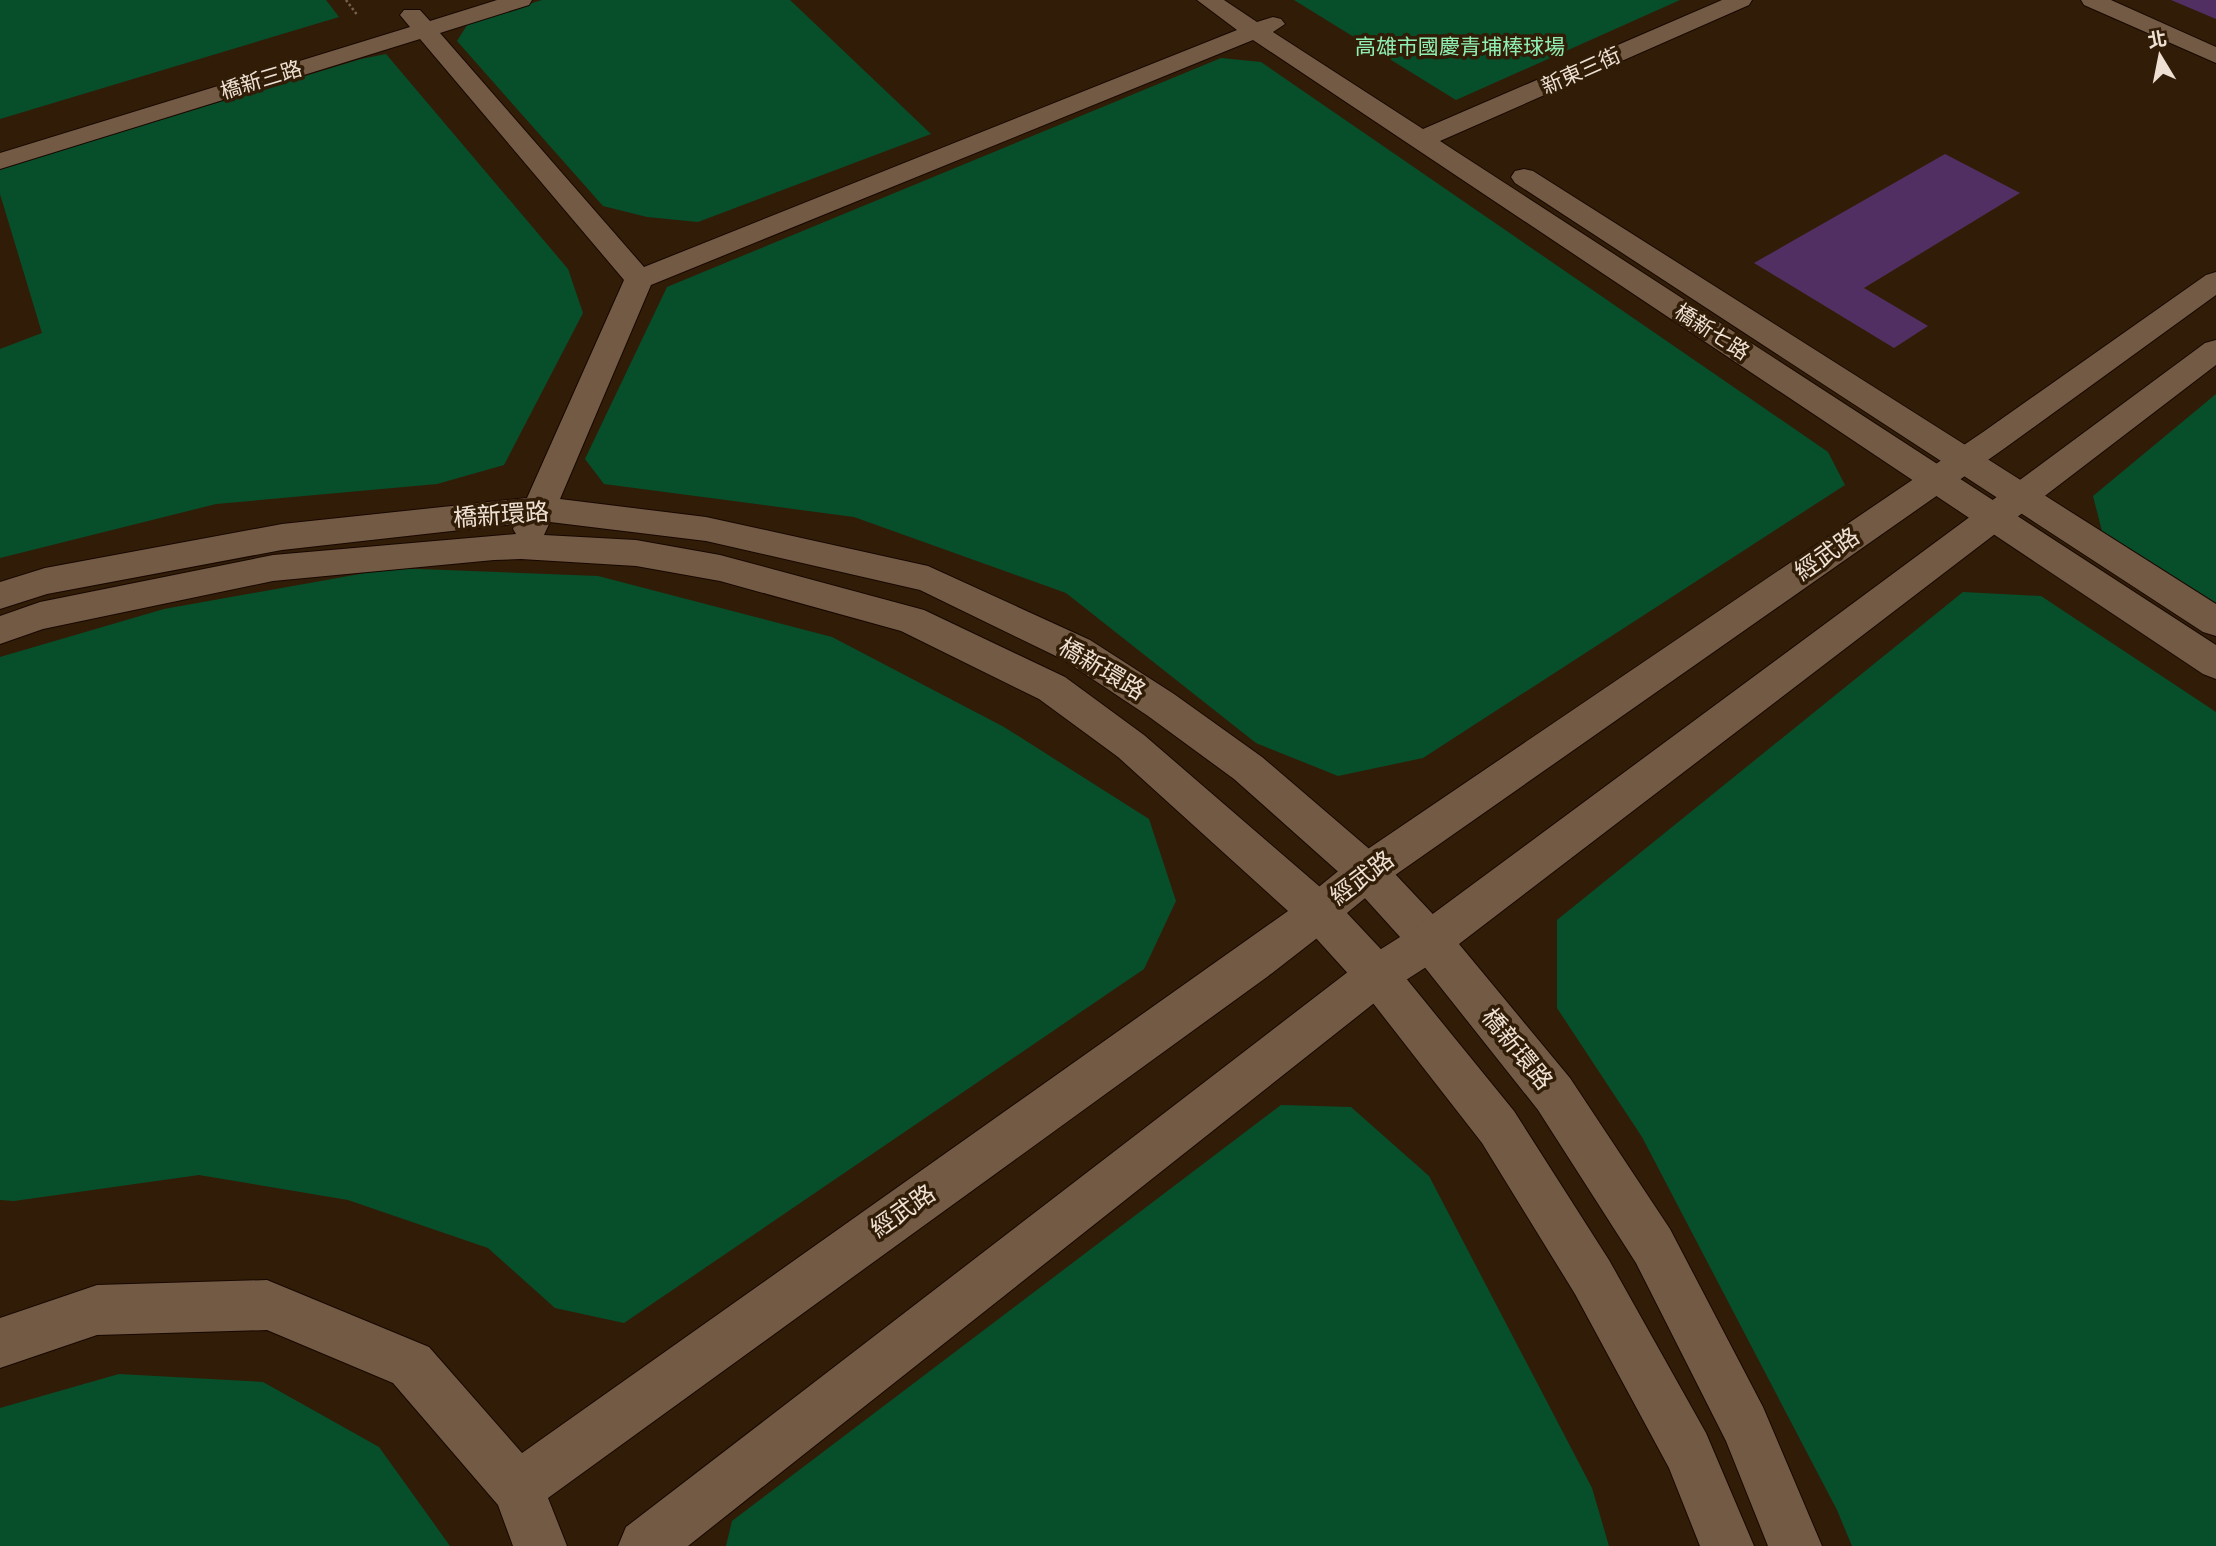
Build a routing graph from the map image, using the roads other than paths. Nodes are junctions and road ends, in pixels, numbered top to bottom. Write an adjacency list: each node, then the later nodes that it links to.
1 (461, 0): 8 (street, 橋新三路)
2 (521, 0): 8 (street, 橋新三路)
3 (1208, 0): 9 (street, 橋新七路)
4 (1249, 0): 7 (street, 橋新七路)
5 (1741, 0): 11 (street, 新東三街)
6 (2092, 0): 10 (street)
7 (1281, 21): 9 (street); 11 (street, 橋新七路)
8 (419, 22): 12 (street, 橋新三路); 14 (street, 橋新三路); 15 (street)
9 (1254, 31): 13 (street, 橋新七路); 15 (street)
10 (2216, 56)
11 (1450, 129): 13 (street, 新東三街); 18 (street, 橋新七路)
12 (0, 140)
13 (1420, 140): 18 (street, 橋新七路)
14 (0, 160)
15 (639, 279): 20 (street)
16 (2216, 281): 18 (street, 經武路)
17 (2216, 350): 19 (street)
18 (1950, 469): 19 (street, 橋新七路); 26 (street, 經武路)
19 (2009, 508): 23 (street, 橋新七路); 25 (street, 橋新七路); 28 (street)
20 (541, 509): 21 (street); 22 (street, 橋新環路); 26 (street, 橋新環路)
21 (522, 545): 24 (street, 橋新環路); 27 (street, 橋新環路)
22 (0, 596)
23 (2216, 622)
24 (0, 630)
25 (2216, 664)
26 (1367, 872): 27 (street, 經武路); 28 (street, 橋新環路)
27 (1319, 912): 29 (street, 橋新環路); 31 (street, 經武路)
28 (1430, 941): 29 (street); 35 (street, 橋新環路)
29 (1377, 975): 33 (street); 34 (street, 橋新環路)
30 (0, 1343): 31 (street)
31 (518, 1488): 32 (street)
32 (540, 1546)
33 (645, 1546)
34 (1727, 1546)
35 (1796, 1546)

